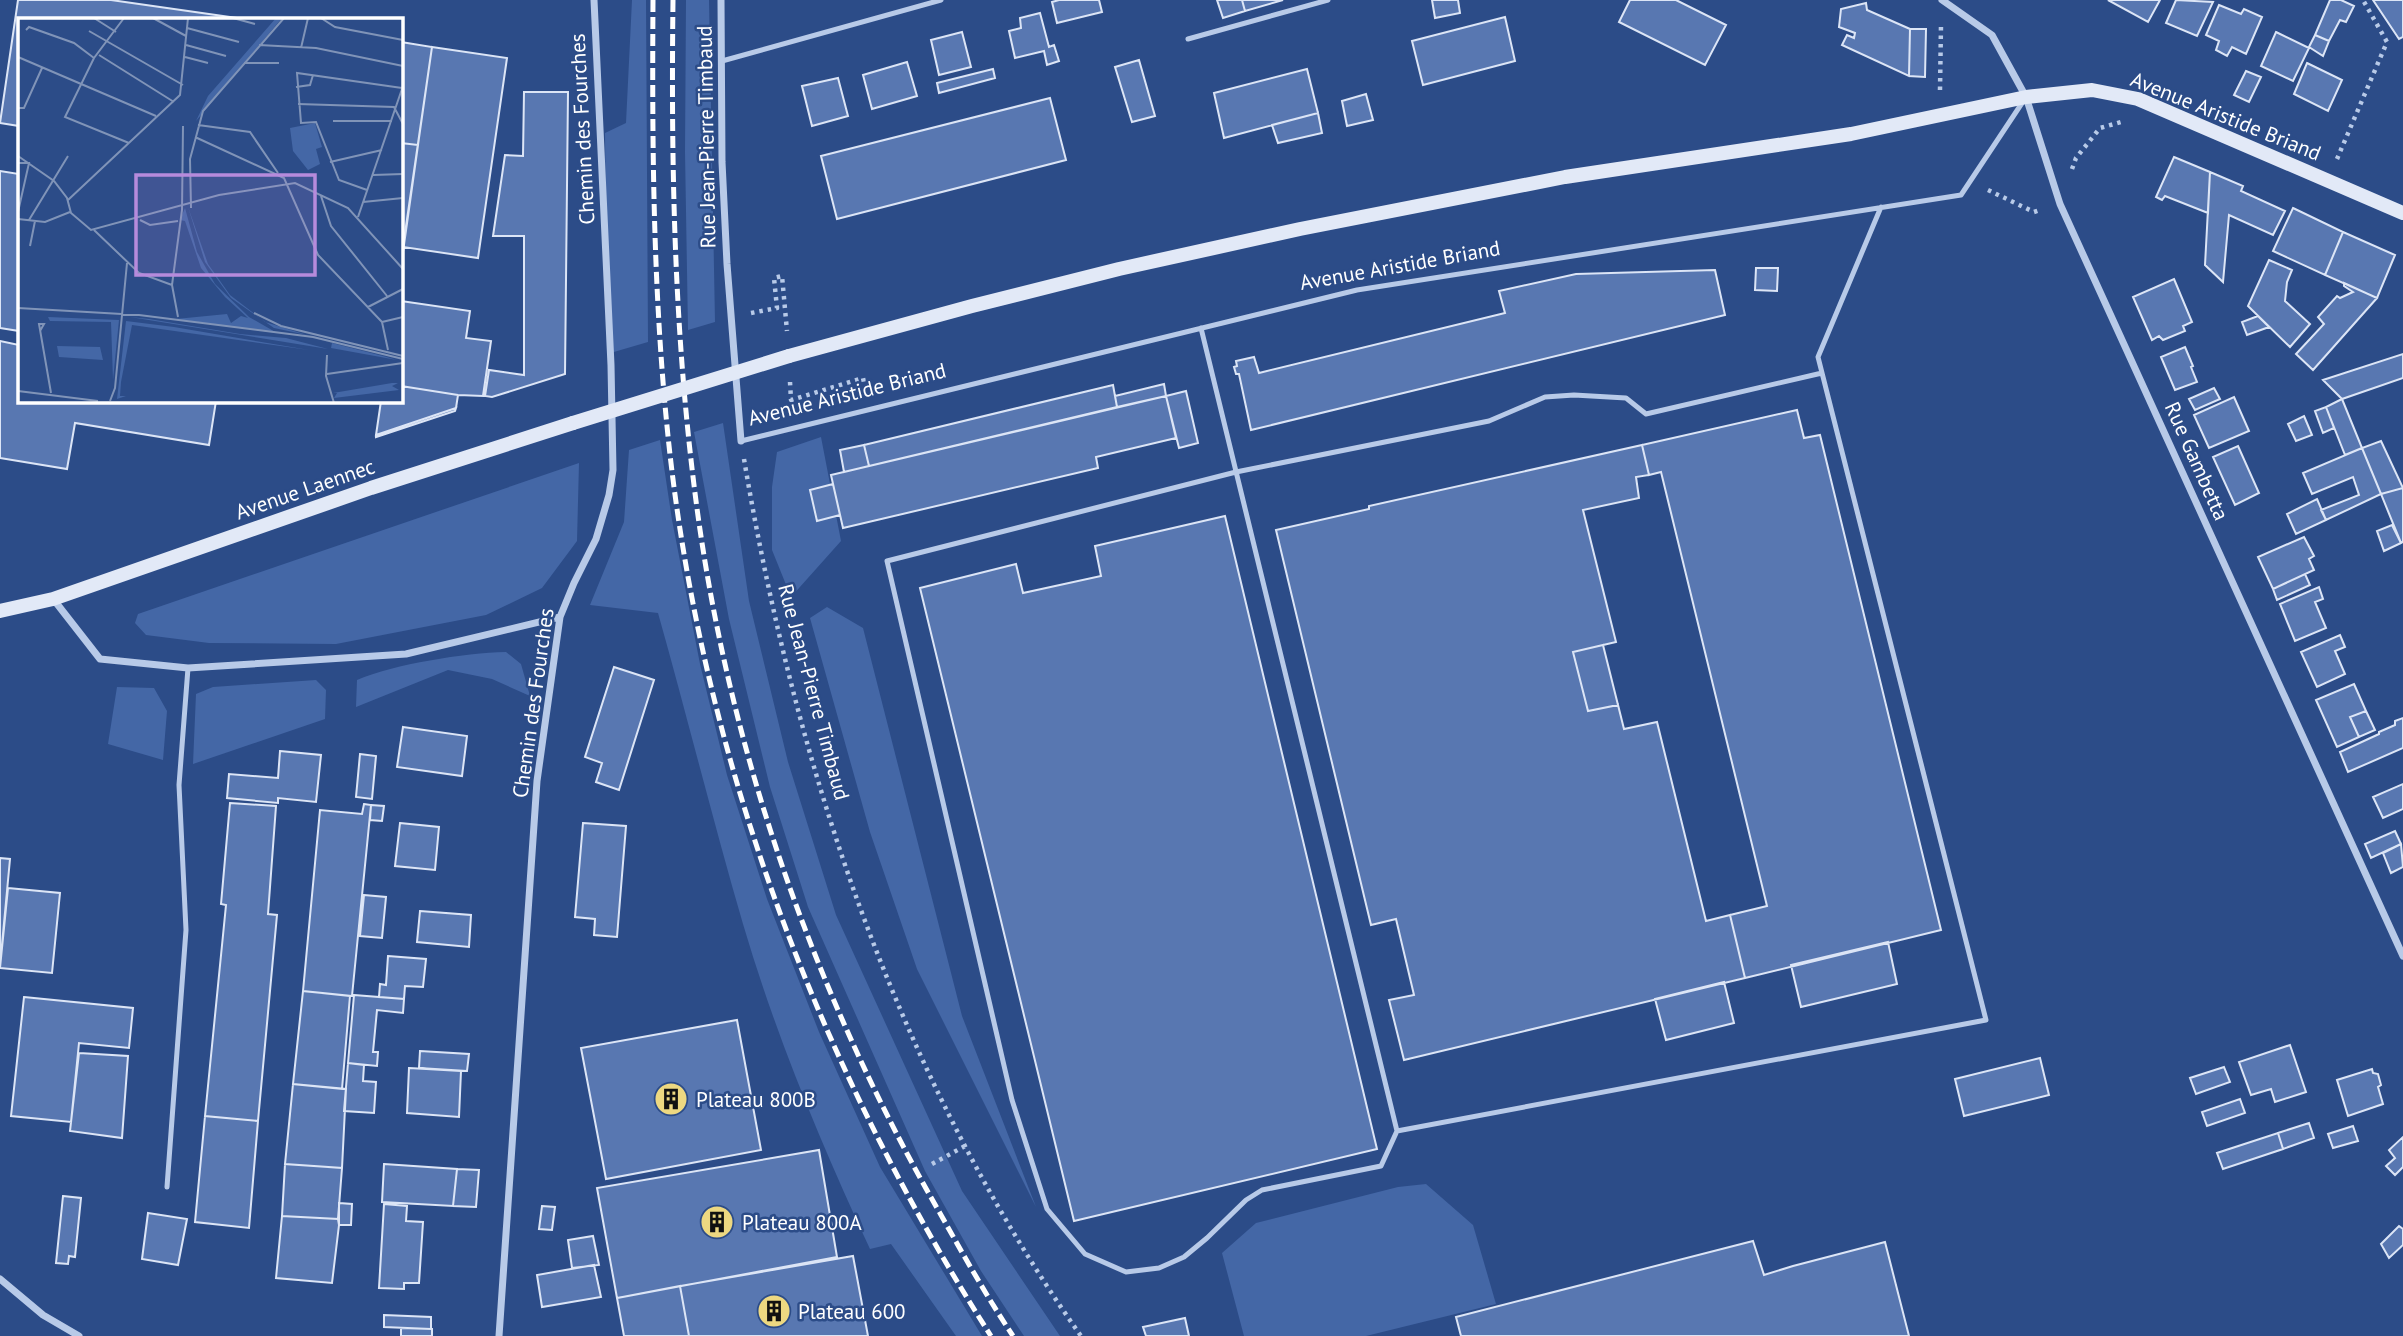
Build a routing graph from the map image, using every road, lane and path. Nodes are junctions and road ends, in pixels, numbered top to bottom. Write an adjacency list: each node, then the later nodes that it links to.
1 (594, 0): 29 (street, Chemin des Fourches)
2 (721, 0): 9 (street, Rue Jean-Pierre Timbaud)
3 (941, 0): 9 (lane)
4 (1328, 0): 8 (lane)
5 (1942, 0): 10 (street, Rue Gambetta)
6 (2363, 0): 13 (path)
7 (1941, 22): 12 (path)
8 (1188, 39)
9 (722, 61): 25 (street, Rue Jean-Pierre Timbaud)
10 (2026, 97): 11 (main road, Avenue Aristide Briand); 12 (main road, Avenue Aristide Briand); 14 (lane); 15 (street, Rue Gambetta)
11 (2138, 99): 13 (main road, Avenue Aristide Briand); 15 (path)
12 (1938, 118): 21 (main road, Avenue Aristide Briand)
13 (2328, 179): 17 (main road, Avenue Aristide Briand)
14 (1971, 183): 15 (path); 16 (lane, Avenue Aristide Briand)
15 (2060, 204): 31 (street, Rue Gambetta)
16 (1881, 207): 20 (lane, Avenue Aristide Briand); 22 (lane)
17 (2403, 213)
18 (777, 308): 19 (path)
19 (786, 318)
20 (1201, 328): 25 (lane, Avenue Aristide Briand); 26 (lane)
21 (789, 356): 27 (main road, Avenue Laennec, bridge)
22 (1822, 373): 26 (lane); 32 (lane)
23 (863, 378): 24 (path)
24 (791, 400)
25 (741, 441): 33 (path, Rue Jean-Pierre Timbaud)
26 (1236, 472): 32 (lane); 32 (lane)
27 (53, 599): 28 (main road, Avenue Laennec); 30 (street)
28 (0, 611)
29 (560, 617): 30 (street); 38 (street, Chemin des Fourches)
30 (188, 668): 35 (lane)
31 (2403, 956)
32 (1397, 1131)
33 (965, 1146): 34 (path); 39 (path, Rue Jean-Pierre Timbaud)
34 (932, 1164)
35 (167, 1187)
36 (0, 1279): 37 (street)
37 (79, 1336)
38 (499, 1336)
39 (1081, 1336)

